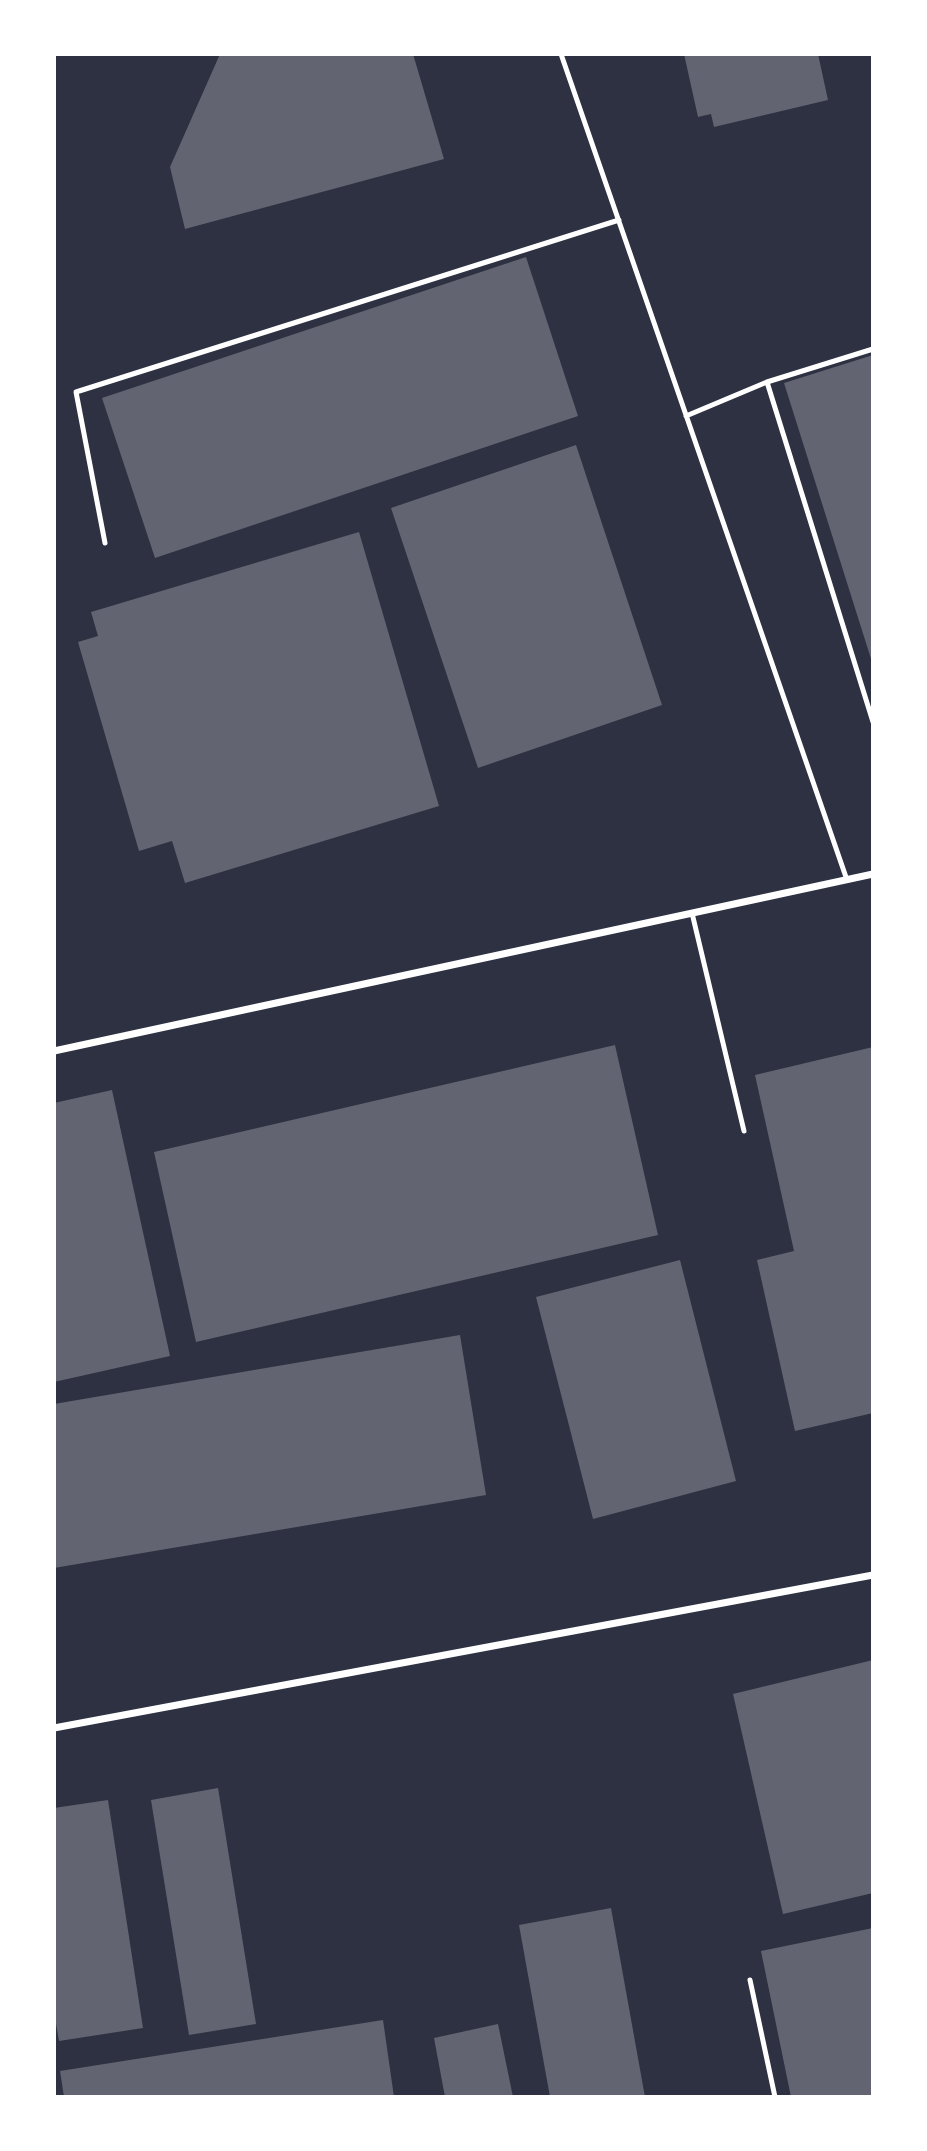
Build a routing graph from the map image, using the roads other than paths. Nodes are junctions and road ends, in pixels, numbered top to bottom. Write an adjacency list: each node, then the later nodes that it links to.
1 (561, 54): 2 (lane)
2 (619, 220): 5 (lane); 6 (lane)
3 (873, 349): 4 (lane)
4 (767, 382): 5 (lane); 7 (lane)
5 (686, 416): 9 (lane)
6 (105, 543)
7 (873, 722)
8 (873, 874): 9 (street)
9 (847, 880): 10 (street)
10 (692, 913): 11 (street); 12 (lane)
11 (54, 1051)
12 (744, 1131)
13 (873, 1574): 14 (street)
14 (54, 1727)
15 (750, 1980): 16 (lane)
16 (775, 2097)

